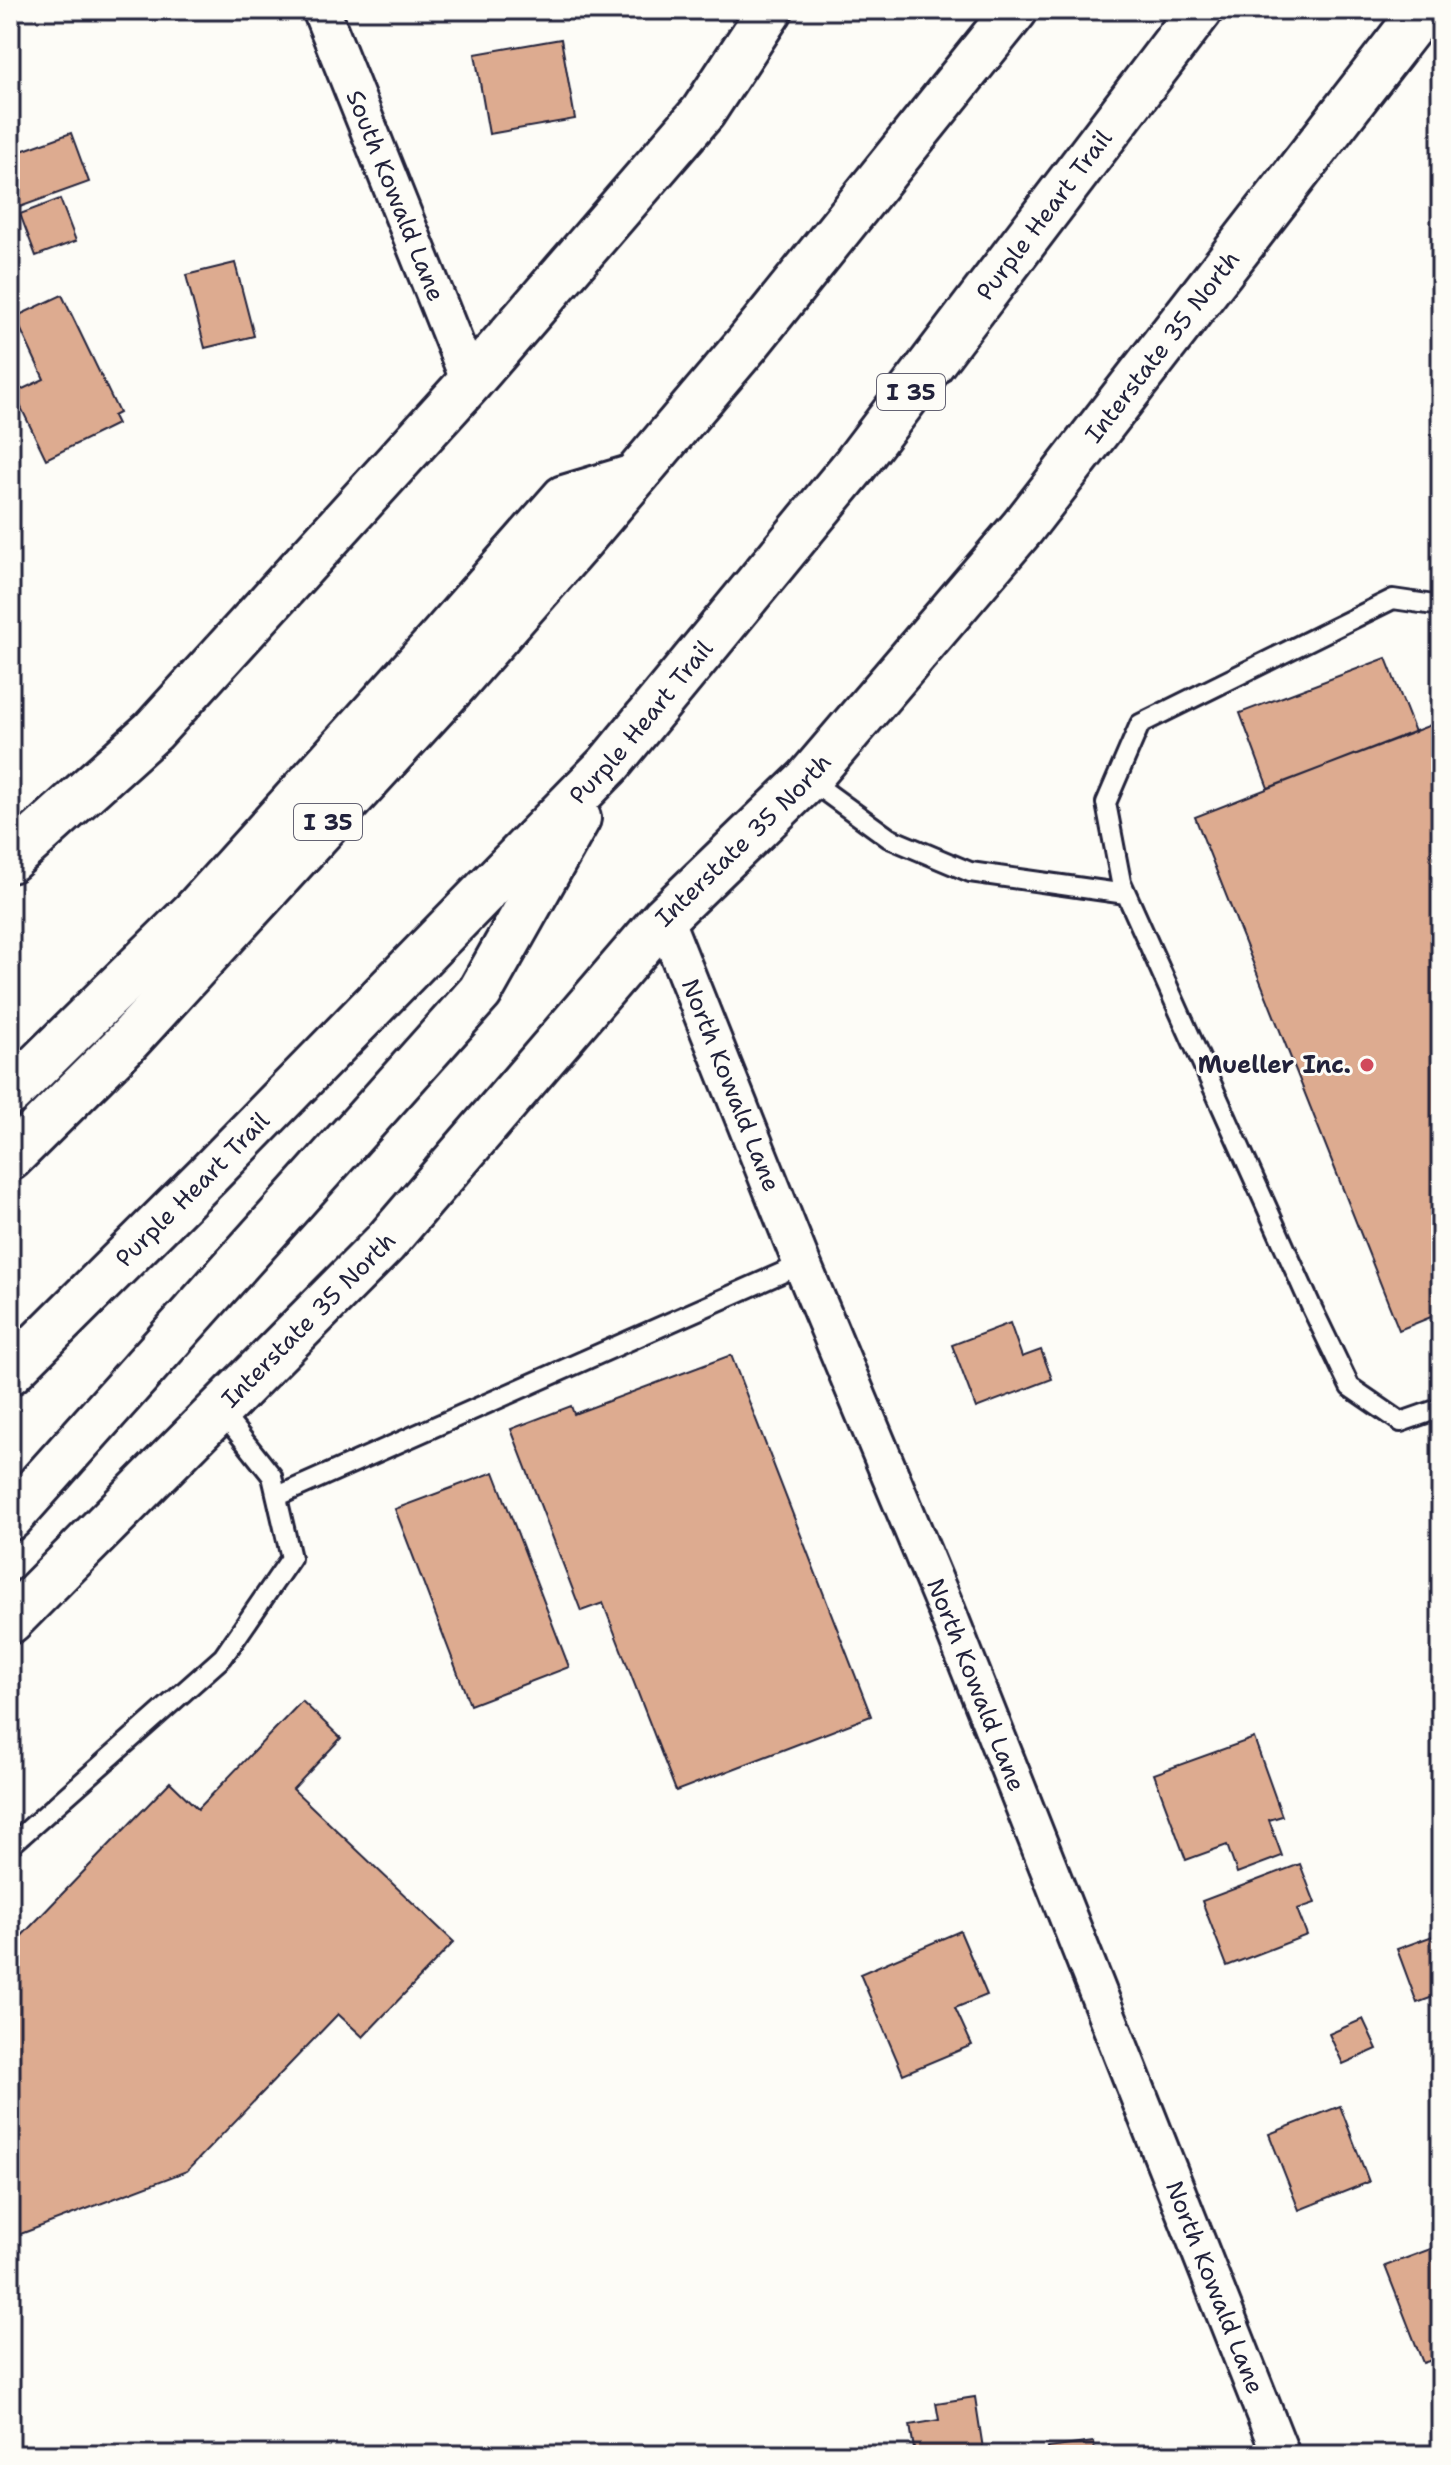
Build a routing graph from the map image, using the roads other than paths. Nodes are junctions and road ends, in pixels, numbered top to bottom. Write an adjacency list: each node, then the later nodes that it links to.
1 (321, 10): 6 (street, South Kowald Lane)
2 (770, 10): 6 (main road)
3 (1015, 10): 7 (main road, I 35)
4 (1200, 10): 9 (main road, Purple Heart Trail / I 35)
5 (1423, 10): 10 (main road, Interstate 35 North)
6 (470, 382): 11 (main road)
7 (634, 477): 14 (main road); 15 (main road, I 35)
8 (1441, 606): 12 (lane)
9 (609, 764): 17 (main road, Purple Heart Trail / I 35); 21 (main road)
10 (808, 779): 12 (lane); 13 (main road, Interstate 35 North)
11 (10, 860)
12 (1126, 894): 18 (lane)
13 (664, 918): 16 (street, North Kowald Lane); 19 (main road, Interstate 35 North)
14 (10, 1093)
15 (10, 1158)
16 (802, 1264): 20 (lane); 24 (street, North Kowald Lane)
17 (10, 1372)
18 (1441, 1408)
19 (219, 1409): 20 (lane); 22 (main road, Interstate 35 North)
20 (278, 1496): 23 (lane)
21 (10, 1518)
22 (10, 1621)
23 (10, 1846)
24 (1281, 2455)

